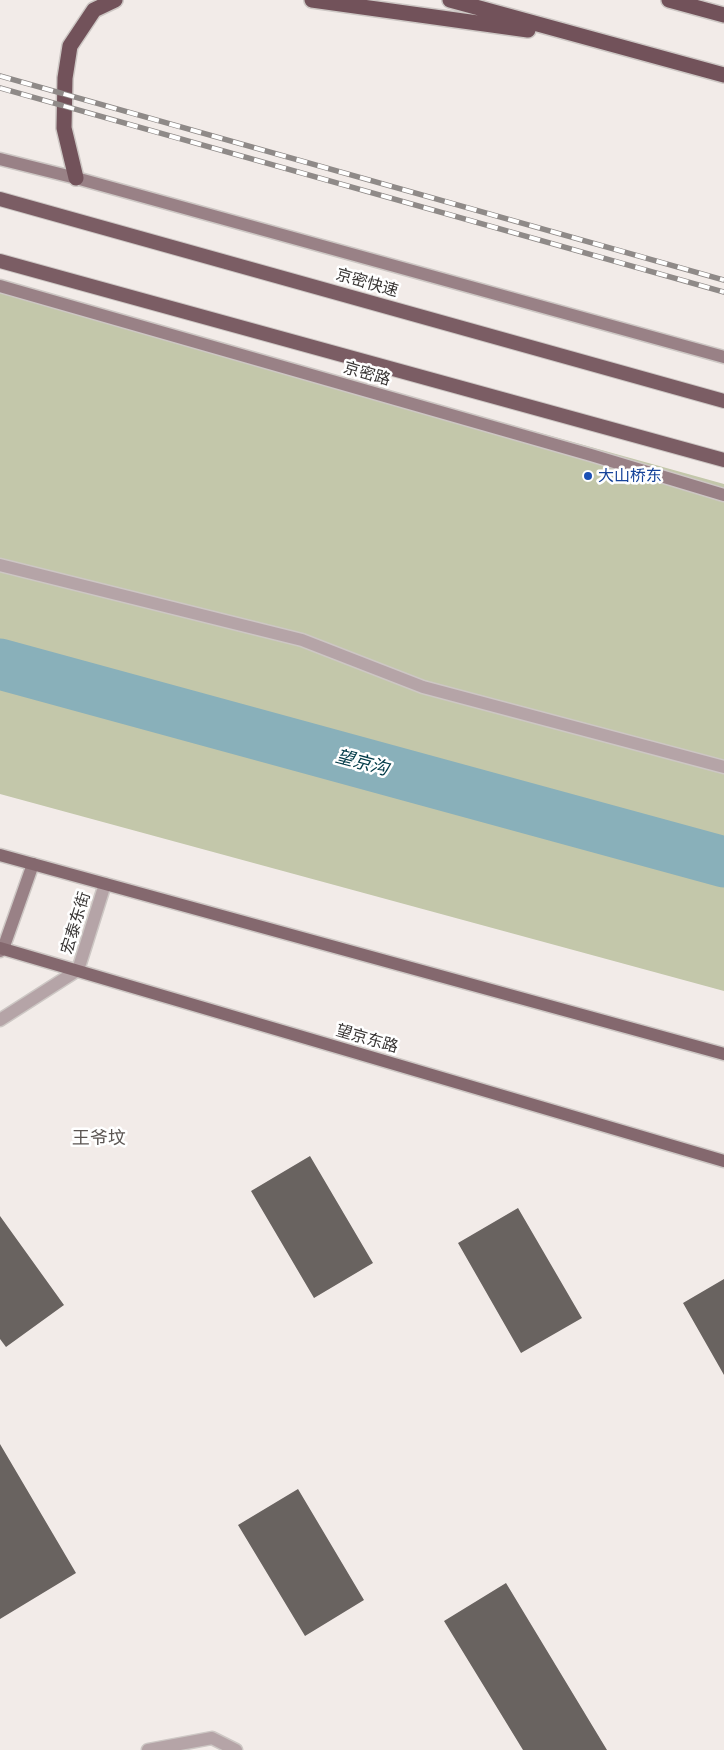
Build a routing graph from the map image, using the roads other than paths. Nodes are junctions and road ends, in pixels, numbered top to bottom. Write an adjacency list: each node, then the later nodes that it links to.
1 (115, 0): 9 (highway)
2 (312, 0): 6 (highway)
3 (450, 0): 6 (highway)
4 (669, 0): 5 (highway)
5 (724, 15)
6 (590, 38): 7 (highway)
7 (724, 75)
8 (0, 159): 9 (main road)
9 (76, 178): 13 (main road)
10 (0, 199): 14 (highway, 京密快速)
11 (0, 261): 15 (highway)
12 (0, 286): 16 (main road, 京密路)
13 (724, 356)
14 (724, 401)
15 (724, 460)
16 (724, 495)
17 (0, 565): 18 (street)
18 (724, 767)
19 (0, 855): 20 (main road)
20 (33, 864): 21 (main road); 22 (main road)
21 (105, 884): 23 (street, 宏泰东街); 25 (main road)
22 (1, 949): 23 (main road, 望京东路)
23 (78, 970): 24 (street, 宏泰东街); 26 (main road, 望京东路)
24 (0, 1020)
25 (724, 1054)
26 (724, 1161)
27 (148, 1750): 28 (street)
28 (236, 1750)

